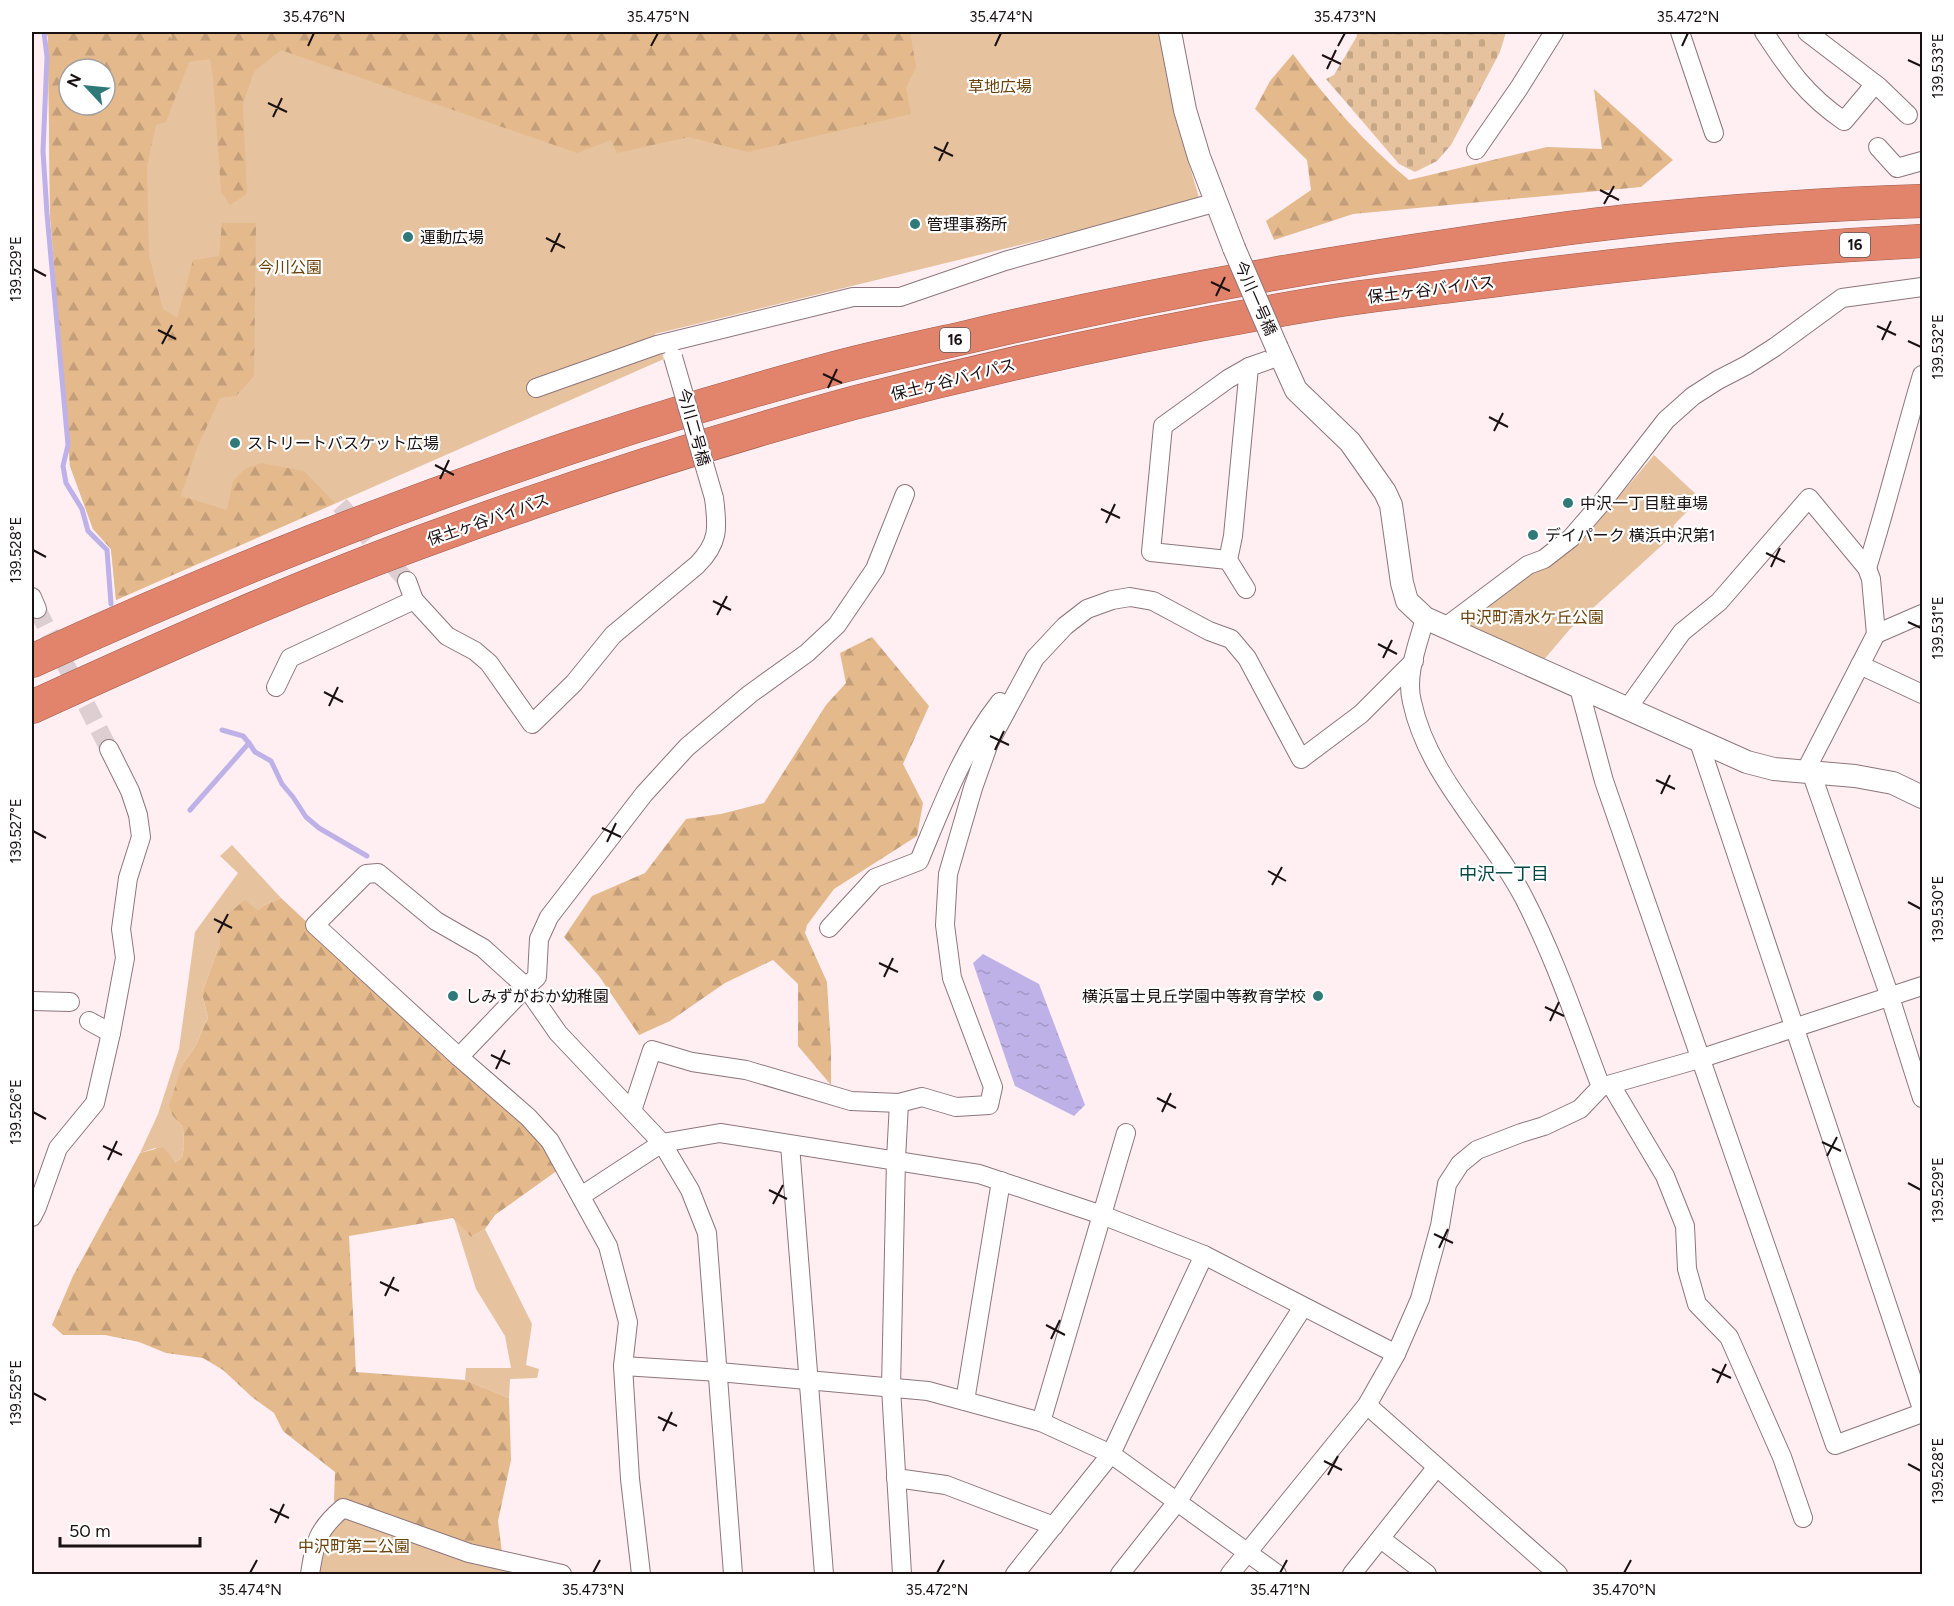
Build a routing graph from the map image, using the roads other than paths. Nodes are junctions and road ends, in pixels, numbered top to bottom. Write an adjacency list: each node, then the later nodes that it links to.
1 (1170, 32): 13 (street, 今川一号橋)
2 (1554, 32): 10 (street)
3 (1680, 32): 8 (street)
4 (1764, 32): 6 (street)
5 (1807, 32): 6 (street)
6 (1875, 84): 7 (street)
7 (1908, 115)
8 (1714, 133)
9 (1878, 147): 11 (street)
10 (1476, 150)
11 (1923, 161)
12 (1923, 201): 32 (highway, 16)
13 (1217, 202): 16 (street); 17 (street, 今川一号橋, bridge)
14 (1923, 241): 37 (highway, 保土ヶ谷バイパス / 16)
15 (1923, 287): 28 (street)
16 (671, 349): 20 (street); 26 (street, 今川二号橋, bridge)
17 (1279, 352): 18 (street); 28 (street, 今川一号橋)
18 (1249, 367): 22 (street); 22 (street)
19 (1923, 375): 23 (street)
20 (536, 388)
21 (905, 494): 45 (street)
22 (1228, 560): 25 (street)
23 (1867, 568): 29 (street); 38 (street)
24 (407, 581): 26 (street)
25 (1246, 589)
26 (414, 600): 34 (street)
27 (1923, 614): 29 (street)
28 (1435, 623): 31 (street); 35 (street)
29 (1876, 634): 33 (street)
30 (1035, 658): 31 (street); 43 (street); 56 (street)
31 (1414, 661): 54 (street)
32 (32, 662)
33 (1860, 665): 36 (street); 41 (street)
34 (276, 687)
35 (1579, 688): 38 (street); 53 (street)
36 (1923, 694)
37 (32, 707)
38 (1627, 709): 39 (street)
39 (1700, 742): 41 (street); 50 (street)
40 (109, 749): 51 (street)
41 (1811, 772): 42 (street); 46 (street)
42 (1923, 797)
43 (829, 928)
44 (1923, 986): 46 (street)
45 (526, 987): 52 (street); 52 (street); 57 (street)
46 (1890, 997): 50 (street); 55 (street)
47 (32, 1001): 48 (street)
48 (70, 1002)
49 (89, 1021): 51 (street)
50 (1794, 1027): 53 (street); 75 (street)
51 (111, 1032): 65 (street)
52 (459, 1057): 63 (street)
53 (1700, 1059): 54 (street); 75 (street)
54 (1606, 1086): 68 (street); 81 (street)
55 (1923, 1098)
56 (899, 1103): 57 (street); 61 (street)
57 (632, 1111): 59 (street)
58 (1126, 1133): 64 (street)
59 (662, 1143): 60 (street); 63 (street); 70 (street)
60 (790, 1145): 61 (street); 71 (street)
61 (896, 1160): 62 (street); 72 (street)
62 (1001, 1181): 64 (street); 73 (street)
63 (581, 1196): 69 (street)
64 (1102, 1215): 66 (street); 76 (street)
65 (32, 1217)
66 (1203, 1255): 67 (street); 77 (street)
67 (1303, 1307): 68 (street); 80 (street)
68 (1396, 1354): 74 (street)
69 (623, 1366): 70 (street); 87 (street)
70 (719, 1372): 71 (street); 88 (street)
71 (808, 1380): 72 (street); 89 (street)
72 (891, 1388): 73 (street); 79 (street)
73 (965, 1401): 76 (street)
74 (1367, 1405): 78 (street); 84 (street)
75 (1923, 1411)
76 (1041, 1422): 77 (street)
77 (1111, 1454): 80 (street); 82 (street)
78 (1436, 1468): 83 (street); 97 (street)
79 (896, 1478): 82 (street); 90 (street)
80 (1176, 1502): 84 (street); 92 (street)
81 (1803, 1518)
82 (1054, 1526): 91 (street)
83 (1381, 1539): 95 (street); 96 (street)
84 (1247, 1554): 93 (street); 94 (street)
85 (310, 1575): 86 (street)
86 (562, 1575)
87 (641, 1575)
88 (733, 1575)
89 (824, 1575)
90 (902, 1575)
91 (1016, 1575)
92 (1120, 1575)
93 (1230, 1575)
94 (1277, 1575)
95 (1352, 1575)
96 (1427, 1575)
97 (1558, 1575)

